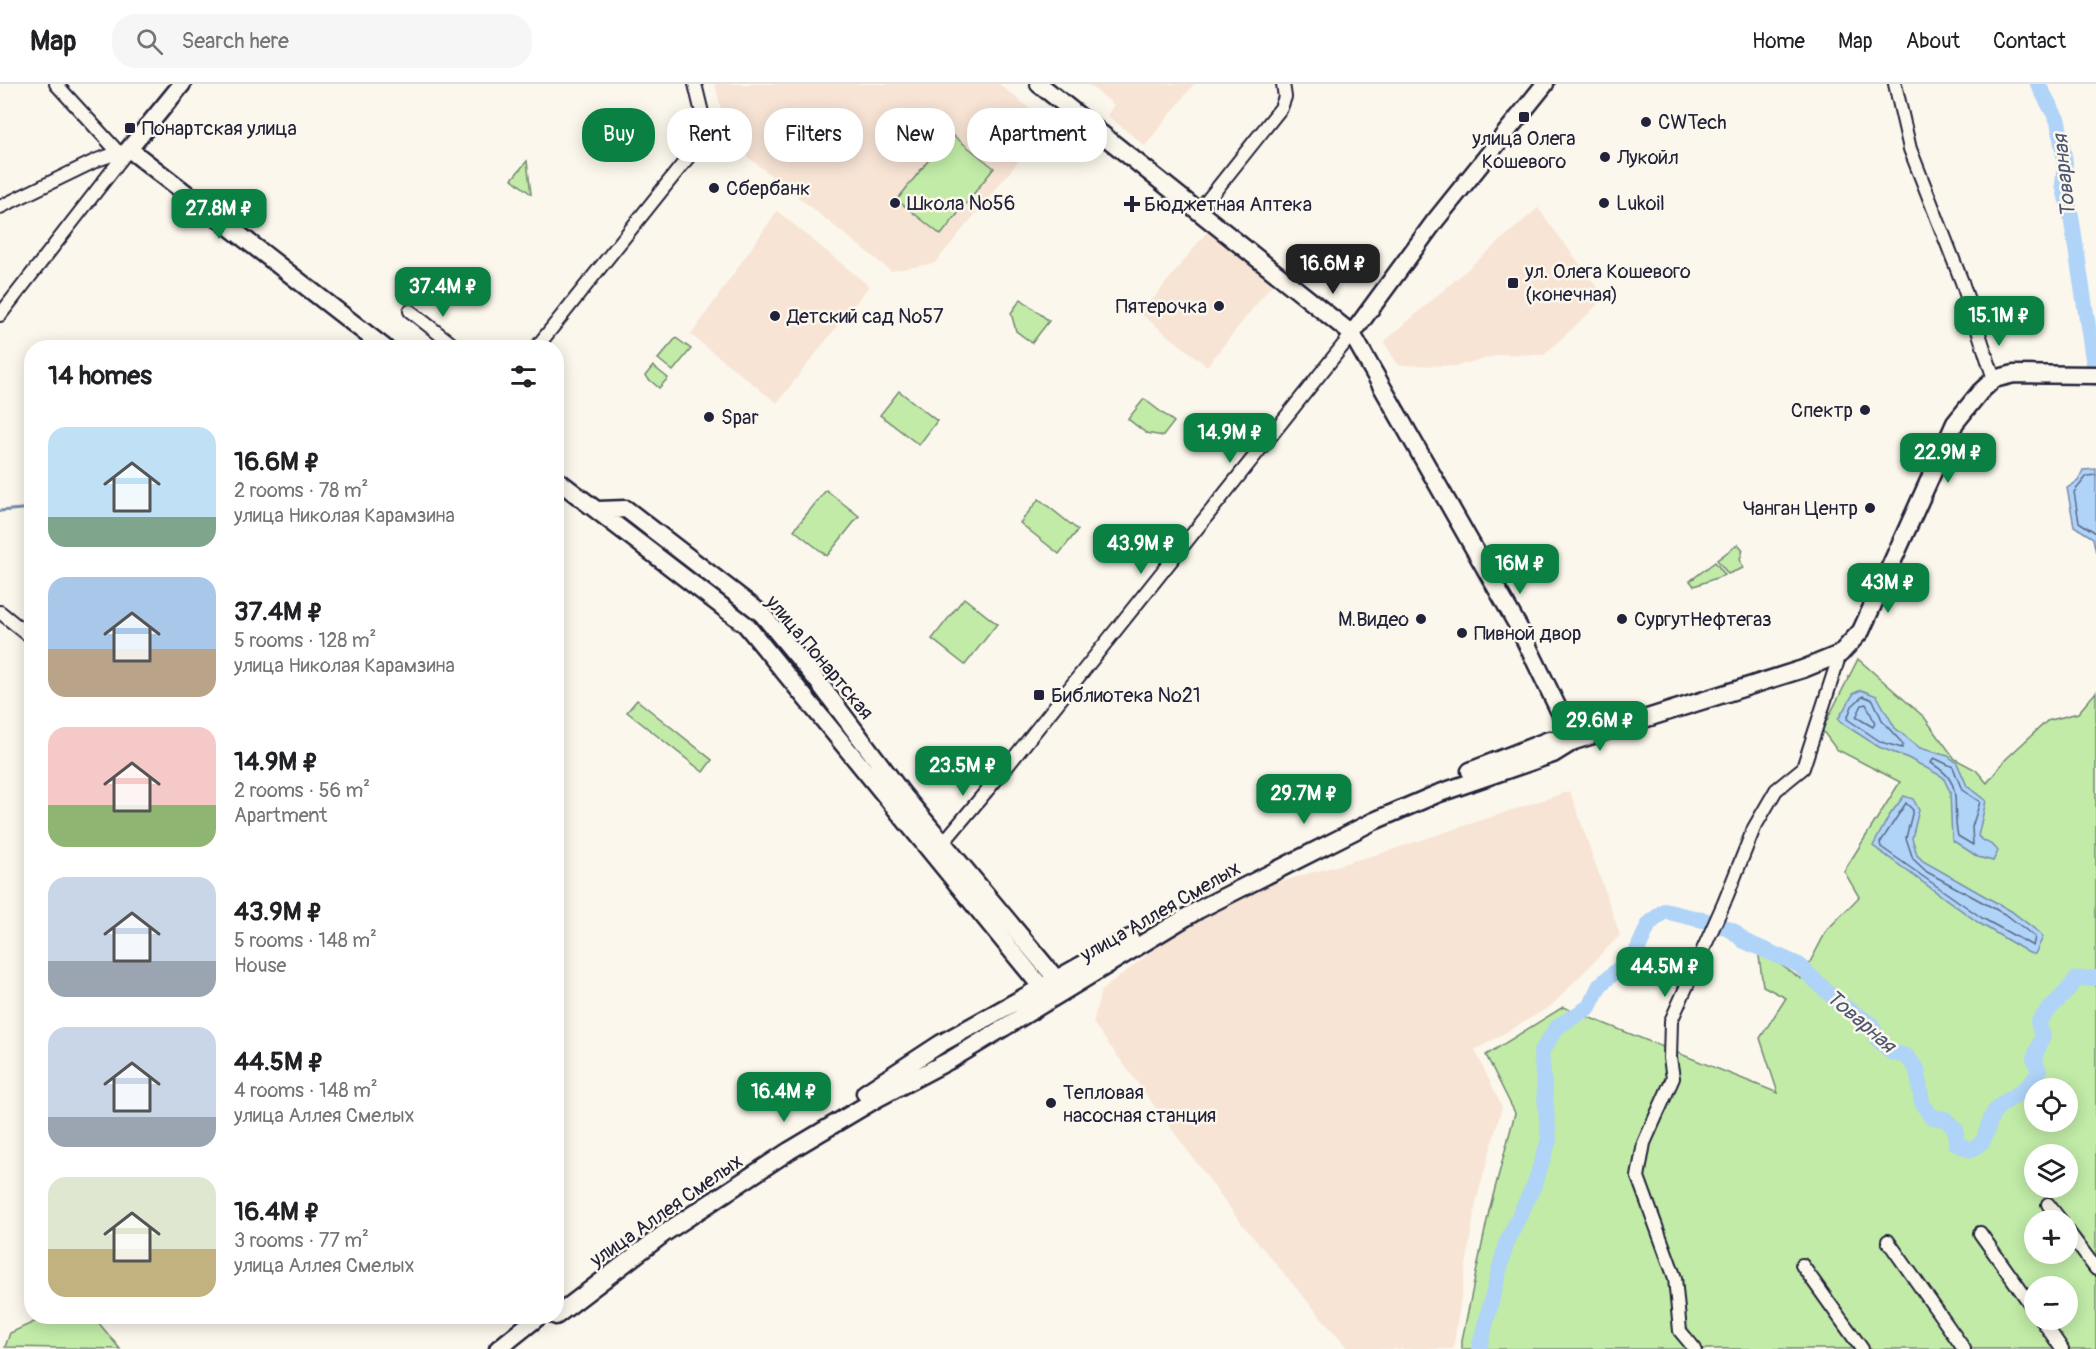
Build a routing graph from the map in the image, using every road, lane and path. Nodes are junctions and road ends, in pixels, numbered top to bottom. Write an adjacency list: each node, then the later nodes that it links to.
1 (56, 84): 8 (street)
2 (182, 84): 8 (main road)
3 (695, 84): 16 (street)
4 (1039, 84): 10 (main road)
5 (1283, 84): 10 (street)
6 (1545, 84): 13 (main road)
7 (1895, 84): 18 (street)
8 (124, 151): 9 (street); 12 (street); 14 (main road)
9 (0, 207)
10 (1199, 211): 13 (main road)
11 (410, 311): 15 (street)
12 (0, 315)
13 (1352, 334): 26 (main road); 28 (street)
14 (375, 340)
15 (447, 340)
16 (542, 340)
17 (2094, 375): 18 (main road)
18 (1994, 378): 25 (main road, улица Аллея Смелых)
19 (564, 485): 21 (main road, улица Понартская)
20 (626, 509): 21 (main road); 22 (main road); 27 (main road, улица Понартская)
21 (598, 510): 22 (main road, улица Понартская)
22 (615, 523): 27 (main road, улица Понартская)
23 (0, 612): 24 (street)
24 (24, 632)
25 (1839, 654): 26 (main road, улица Аллея Смелых); 45 (street, улица Аллея Смелых)
26 (1574, 741): 29 (main road, улица Аллея Смелых)
27 (898, 801): 28 (main road, улица Понартская); 29 (main road, улица Понартская)
28 (943, 843): 29 (main road, улица Понартская)
29 (1053, 989): 38 (main road); 39 (main road, улица Аллея Смелых)
30 (2048, 1204): 31 (street)
31 (2053, 1210)
32 (1980, 1233): 37 (street)
33 (1888, 1241): 47 (street)
34 (2078, 1245): 36 (street)
35 (1802, 1265): 46 (street)
36 (2096, 1269)
37 (2024, 1295)
38 (564, 1296)
39 (564, 1310)
40 (529, 1324): 43 (main road)
41 (546, 1324): 44 (main road, улица Аллея Смелых)
42 (2049, 1330): 48 (street)
43 (498, 1349)
44 (515, 1349)
45 (1695, 1349)
46 (1862, 1349)
47 (1964, 1349)
48 (2062, 1349)

